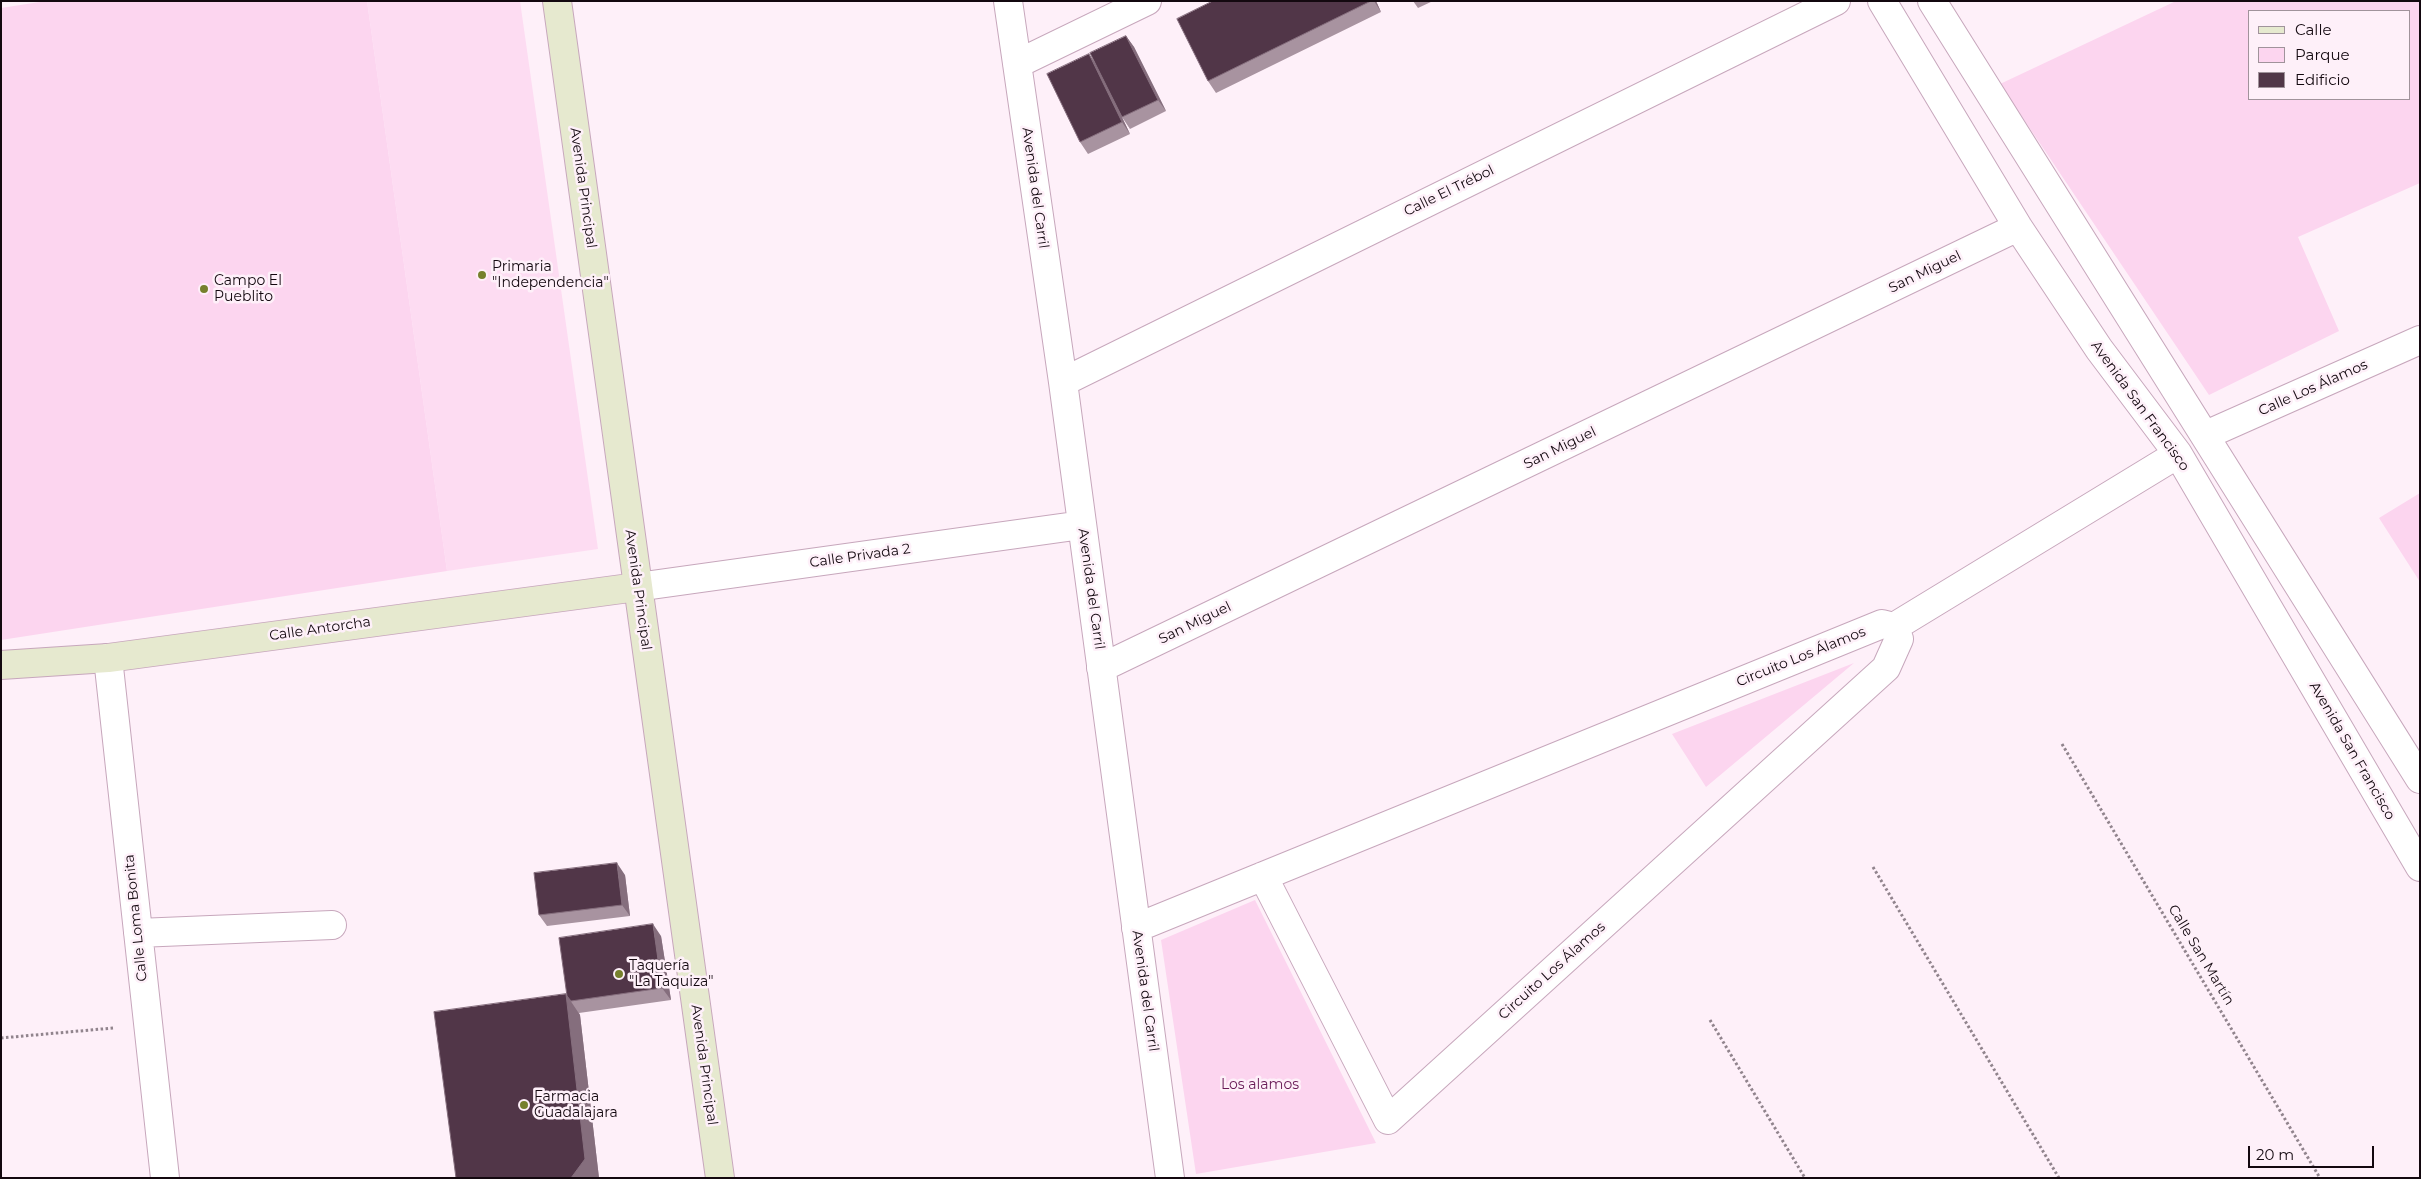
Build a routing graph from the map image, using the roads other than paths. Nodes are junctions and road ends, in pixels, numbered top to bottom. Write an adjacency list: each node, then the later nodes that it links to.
1 (557, 1): 16 (street, Avenida Principal)
2 (1008, 1): 7 (street, Avenida del Carril)
3 (1147, 1): 7 (street)
4 (1836, 1): 12 (street, Calle El Trébol)
5 (1882, 1): 8 (street, Avenida San Francisco)
6 (1932, 1): 9 (street)
7 (1017, 64): 12 (street, Avenida del Carril)
8 (2018, 227): 11 (street, Avenida San Francisco); 20 (street, San Miguel)
9 (2133, 326): 11 (street); 13 (street)
10 (2420, 340): 13 (street, Calle Los Álamos)
11 (2098, 349): 14 (street, Avenida San Francisco)
12 (1063, 382): 15 (street, Avenida del Carril)
13 (2206, 435): 21 (street)
14 (2178, 454): 17 (street, Circuito Los Álamos); 22 (street, Avenida San Francisco)
15 (1082, 525): 16 (street, Calle Privada 2); 20 (street, Avenida del Carril)
16 (637, 587): 18 (street, Calle Antorcha); 28 (street, Avenida Principal)
17 (1894, 627): 23 (street, Circuito Los Álamos); 23 (street, Circuito Los Álamos)
18 (108, 658): 19 (street, Calle Antorcha); 26 (street, Calle Loma Bonita)
19 (1, 665)
20 (1101, 668): 25 (street, Avenida del Carril)
21 (2420, 779)
22 (2420, 867)
23 (1264, 876): 25 (street, Circuito Los Álamos)
24 (332, 925): 26 (street)
25 (1136, 928): 29 (street, Avenida del Carril)
26 (138, 933): 27 (street, Calle Loma Bonita)
27 (164, 1178)
28 (720, 1178)
29 (1170, 1178)

